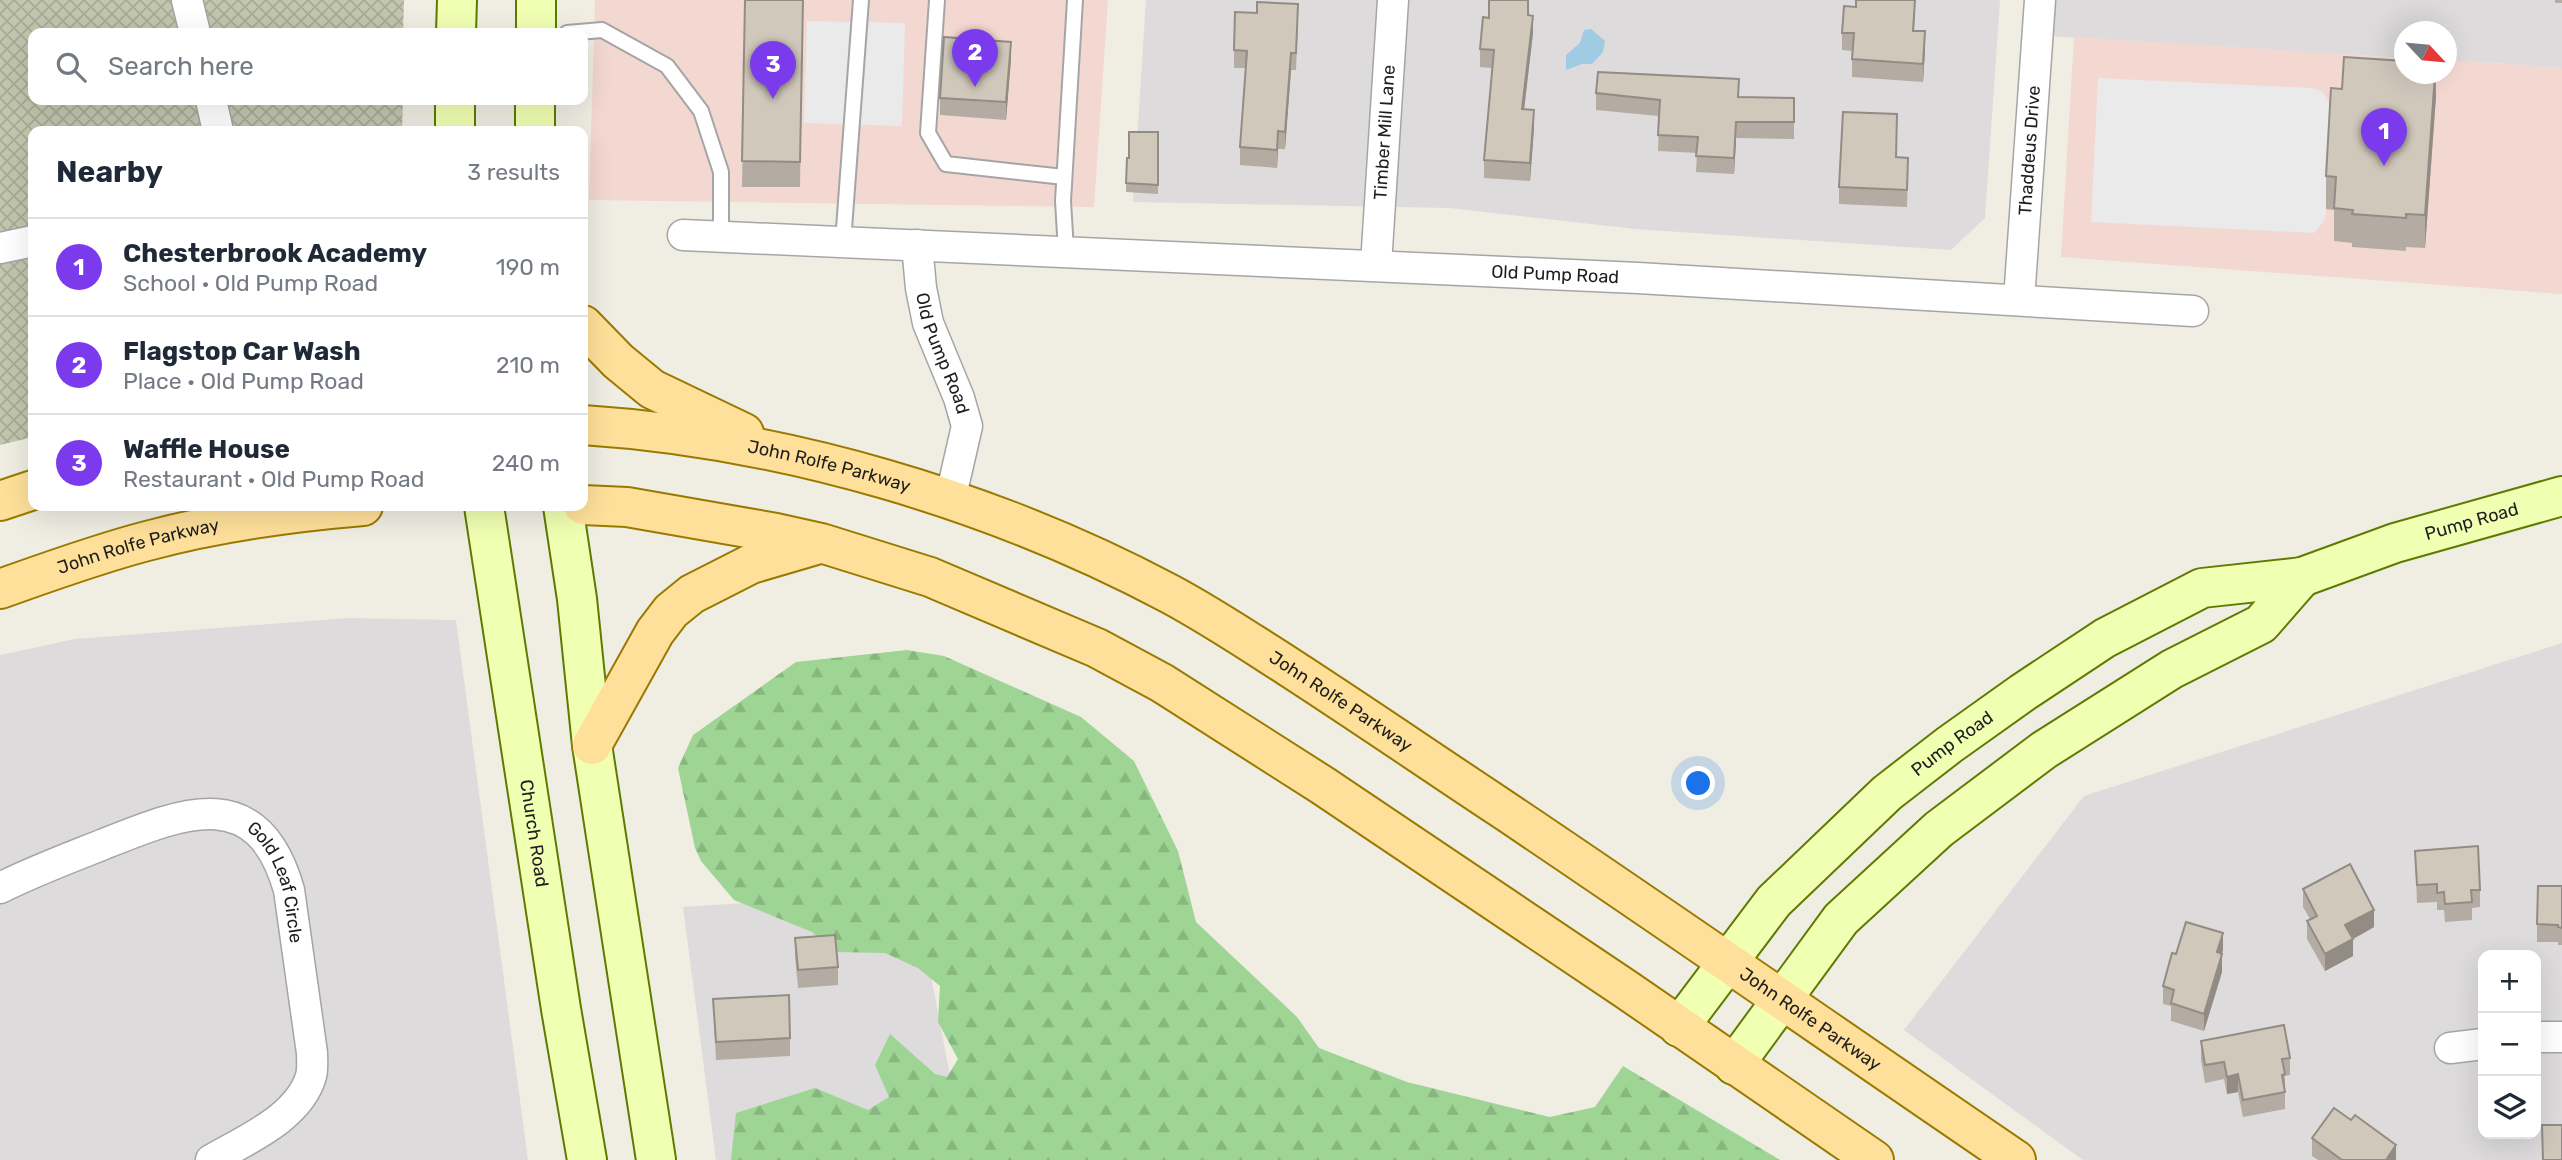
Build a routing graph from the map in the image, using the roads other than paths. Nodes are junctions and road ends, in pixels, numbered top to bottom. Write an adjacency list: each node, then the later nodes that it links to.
1 (187, 0): 9 (street)
2 (457, 0): 10 (main road)
3 (536, 0): 11 (main road)
4 (861, 0): 23 (lane)
5 (937, 0): 19 (lane)
6 (1075, 0): 19 (lane)
7 (1393, 0): 27 (street, Timber Mill Lane)
8 (2040, 0): 28 (street, Thaddeus Drive)
9 (194, 28)
10 (456, 28)
11 (536, 28)
12 (588, 31): 21 (lane)
13 (212, 105): 16 (street)
14 (455, 105): 17 (main road)
15 (534, 105): 18 (main road)
16 (217, 126)
17 (455, 126)
18 (536, 126)
19 (1064, 177): 26 (lane)
20 (682, 235): 21 (street, Old Pump Road)
21 (721, 237): 23 (street, Old Pump Road)
22 (28, 242): 25 (street)
23 (843, 242): 24 (street, Old Pump Road)
24 (917, 245): 26 (street, Old Pump Road); 35 (street, Old Pump Road)
25 (0, 248)
26 (1066, 251): 27 (street, Old Pump Road)
27 (1376, 265): 28 (street, Old Pump Road)
28 (2019, 300): 29 (street, Old Pump Road)
29 (2193, 312)
30 (588, 330): 32 (main road)
31 (588, 426): 32 (main road, John Rolfe Parkway)
32 (791, 455): 35 (main road, John Rolfe Parkway)
33 (28, 492): 36 (main road)
34 (2562, 496): 42 (main road, Pump Road)
35 (950, 500): 46 (main road, John Rolfe Parkway)
36 (0, 501)
37 (588, 505): 41 (main road)
38 (312, 511): 43 (main road, John Rolfe Parkway)
39 (485, 511): 55 (main road, Church Road)
40 (564, 511): 44 (main road)
41 (821, 543): 44 (main road); 48 (main road)
42 (2302, 577): 46 (main road, Pump Road); 47 (main road, Pump Road)
43 (0, 589)
44 (592, 745): 56 (main road)
45 (0, 888): 54 (street, Gold Leaf Circle)
46 (1728, 962): 47 (main road, John Rolfe Parkway); 48 (main road, Pump Road)
47 (1783, 1000): 53 (main road, Pump Road); 58 (main road, John Rolfe Parkway)
48 (1679, 1027): 53 (main road)
49 (2541, 1037): 50 (street)
50 (2562, 1037)
51 (2478, 1045): 52 (street)
52 (2450, 1048)
53 (1734, 1065): 57 (main road)
54 (211, 1160)
55 (587, 1160)
56 (656, 1160)
57 (1874, 1160)
58 (2016, 1160)

